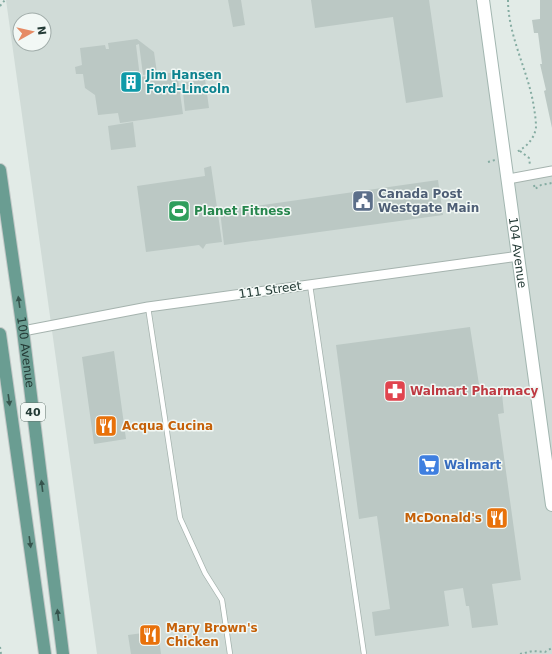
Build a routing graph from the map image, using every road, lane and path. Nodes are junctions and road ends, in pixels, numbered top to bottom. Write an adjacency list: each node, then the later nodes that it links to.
1 (5, 0): 4 (path)
2 (483, 0): 5 (street, 104 Avenue)
3 (508, 0): 5 (path)
4 (0, 6)
5 (505, 157): 6 (path); 9 (street, 104 Avenue)
6 (488, 162)
7 (0, 170): 15 (main road, 100 Avenue / 40, one-way to 7)
8 (552, 171): 9 (street)
9 (508, 179): 12 (street, 104 Avenue)
10 (552, 183): 11 (path)
11 (535, 189)
12 (519, 256): 13 (street, 111 Street); 17 (street, 104 Avenue)
13 (310, 285): 14 (street, 111 Street); 24 (lane)
14 (148, 307): 15 (street, 111 Street); 23 (lane)
15 (23, 331): 22 (main road, 100 Avenue / 40, one-way to 15)
16 (0, 334): 21 (main road, 100 Avenue / 40, one-way to 21)
17 (552, 505)
18 (0, 647): 20 (path)
19 (552, 648): 25 (path)
20 (1, 654)
21 (46, 654)
22 (63, 654)
23 (230, 654)
24 (364, 654)
25 (520, 654)

